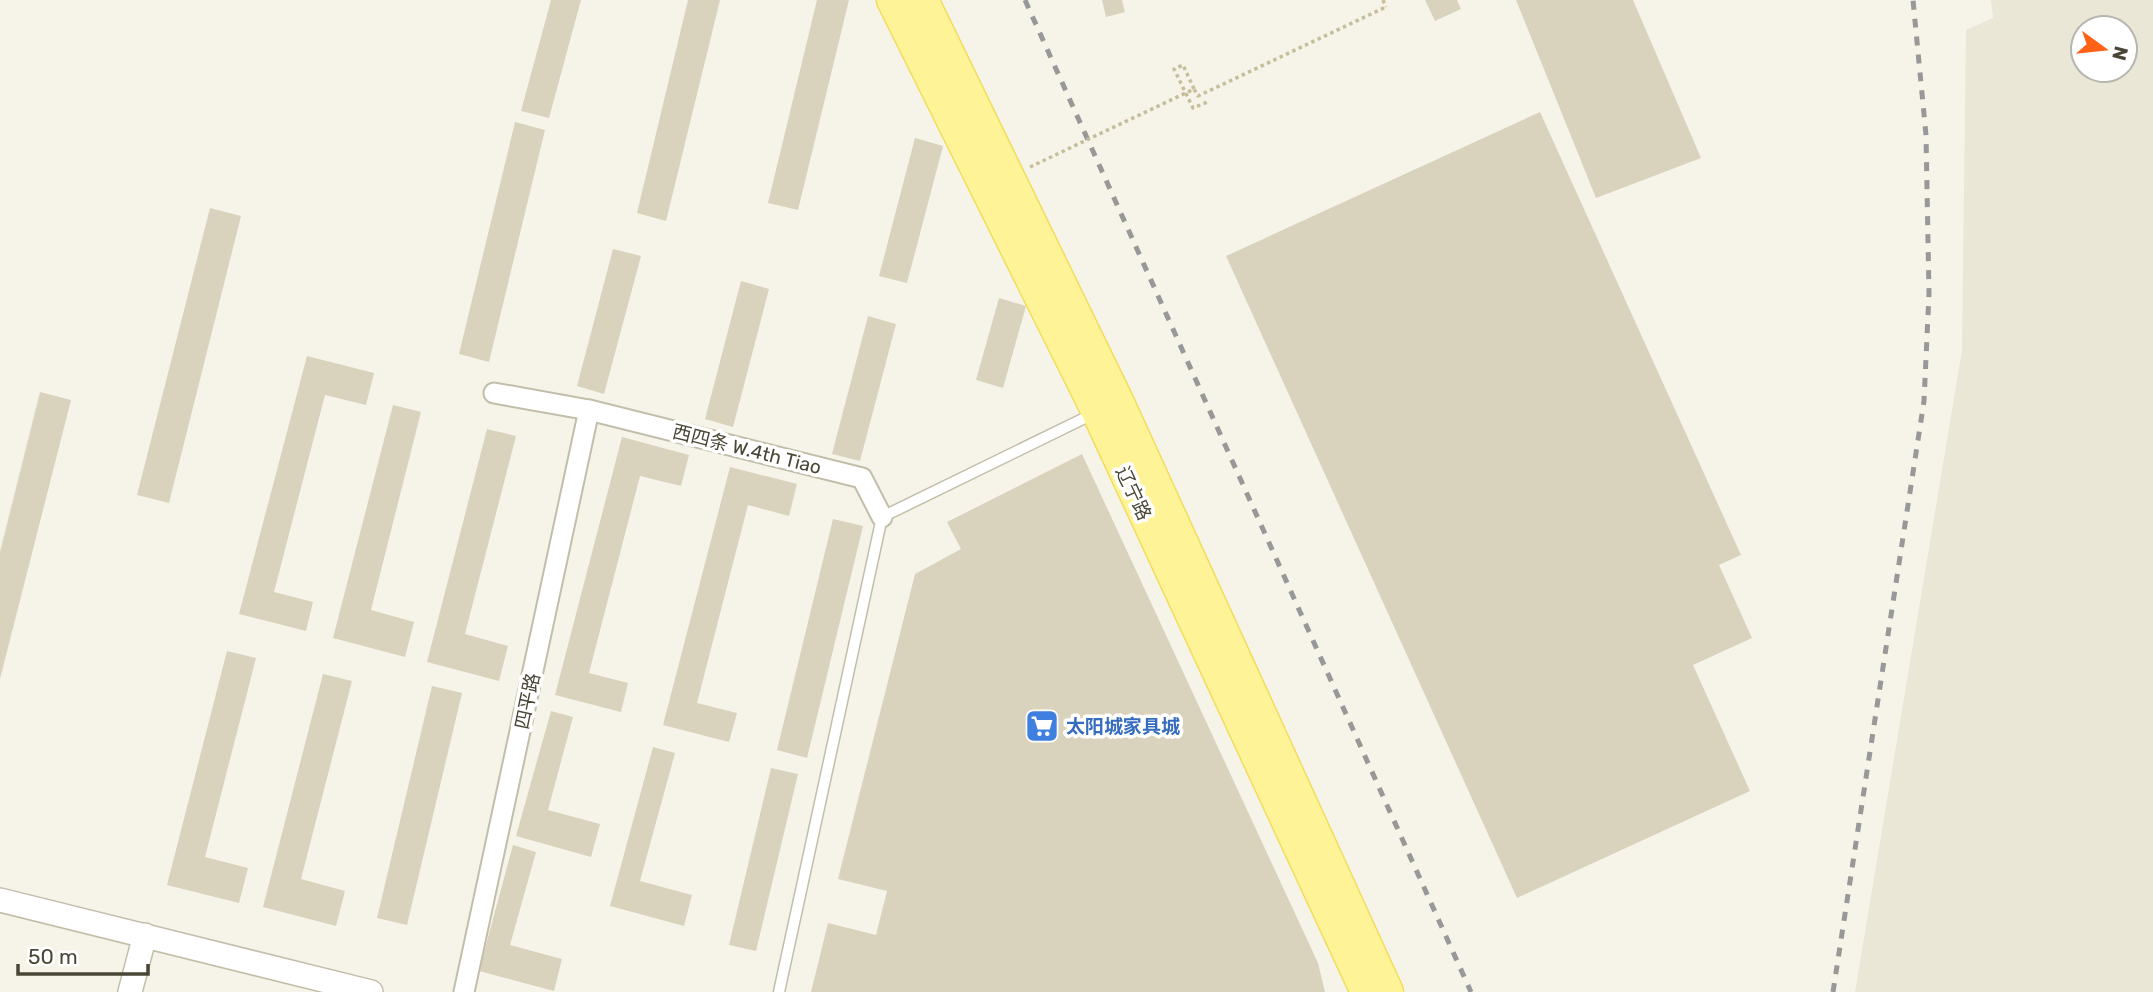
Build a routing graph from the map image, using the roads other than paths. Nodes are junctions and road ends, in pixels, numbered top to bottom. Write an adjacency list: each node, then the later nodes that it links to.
1 (892, 0): 5 (main road, 辽宁路)
2 (923, 0): 14 (main road, 辽宁路)
3 (494, 393): 4 (street, 西四条 W.4th Tiao)
4 (589, 410): 6 (street, 西四条 W.4th Tiao); 11 (street, 四平路)
5 (1097, 412): 6 (lane); 13 (main road, 辽宁路)
6 (882, 517): 12 (lane)
7 (0, 900): 8 (street)
8 (145, 935): 9 (street); 10 (street)
9 (130, 992)
10 (372, 992)
11 (464, 992)
12 (779, 992)
13 (1366, 992)
14 (1388, 992)

